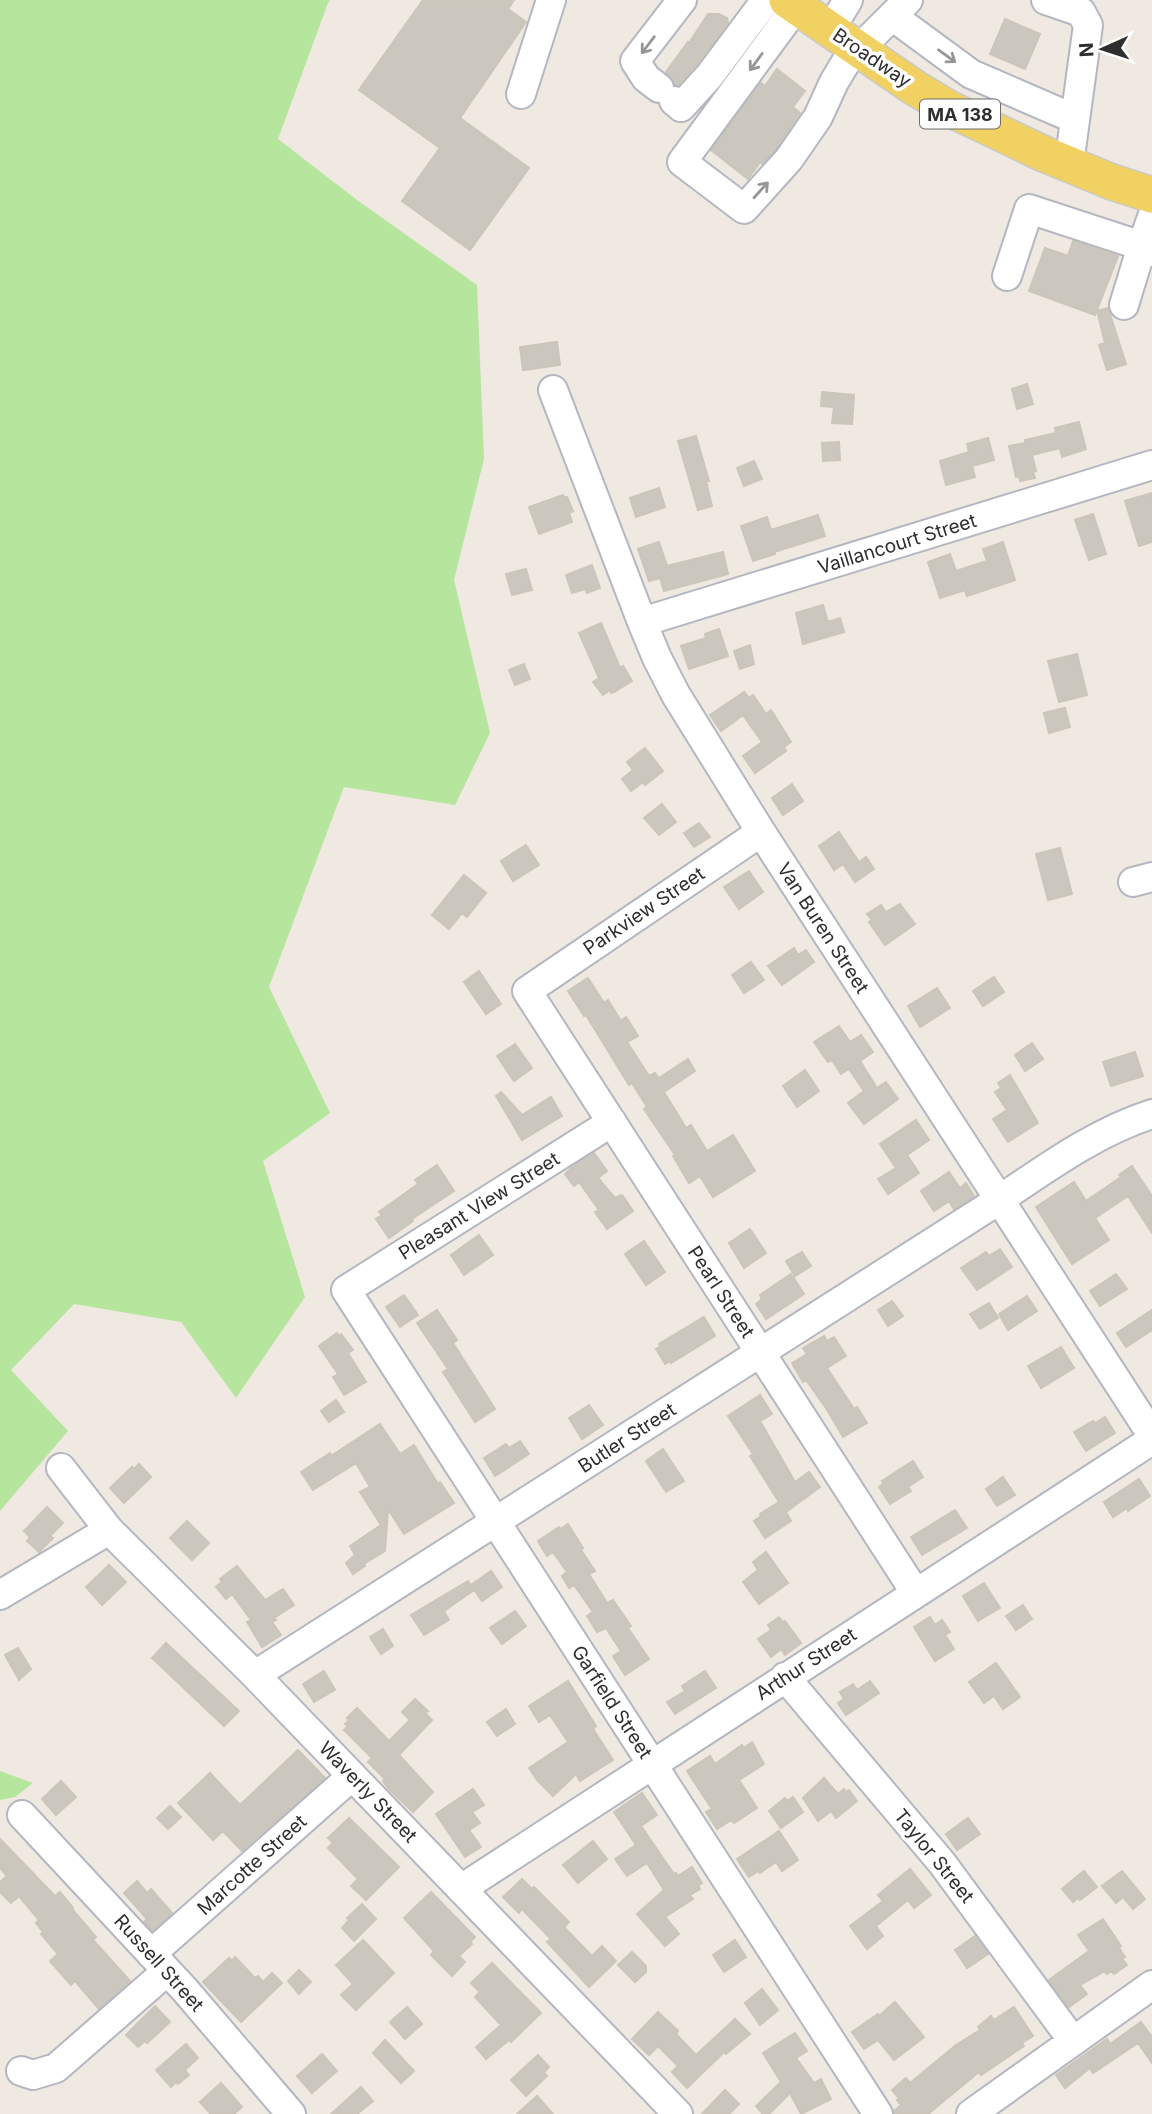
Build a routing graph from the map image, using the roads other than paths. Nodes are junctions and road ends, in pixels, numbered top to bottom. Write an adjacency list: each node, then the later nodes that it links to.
1 (551, 0): 8 (street)
2 (681, 0): 5 (street, one-way to 5)
3 (848, 0): 7 (street)
4 (1046, 0): 9 (street)
5 (783, 2): 7 (main road, Broadway / MA 138); 7 (street, one-way to 7)
6 (900, 8): 7 (street); 9 (street, one-way to 9)
7 (848, 42): 10 (main road, Broadway / MA 138)
8 (521, 94)
9 (1075, 119): 10 (street)
10 (1069, 164): 11 (main road, Broadway / MA 138)
11 (1152, 195)
12 (1152, 217): 13 (street)
13 (1147, 249): 14 (street); 15 (street)
14 (1007, 276)
15 (1124, 305)
16 (553, 390): 18 (street, Van Buren Street)
17 (1152, 465): 18 (street, Vaillancourt Street)
18 (642, 622): 19 (street, Van Buren Street)
19 (761, 832): 20 (street, Parkview Street); 23 (street, Van Buren Street)
20 (527, 991): 22 (street, Pearl Street)
21 (1152, 1114): 23 (street, Butler Street)
22 (612, 1122): 24 (street, Pleasant View Street); 25 (street, Pearl Street)
23 (999, 1200): 25 (street, Butler Street); 26 (street, Van Buren Street)
24 (346, 1290): 28 (street, Garfield Street)
25 (760, 1353): 28 (street, Butler Street); 30 (street, Pearl Street)
26 (1152, 1437): 30 (street, Arthur Street)
27 (61, 1468): 29 (street, Waverly Street)
28 (496, 1522): 32 (street, Butler Street); 34 (street, Garfield Street)
29 (109, 1530): 31 (street); 32 (street, Waverly Street)
30 (915, 1592): 33 (street, Arthur Street)
31 (0, 1595)
32 (255, 1675): 35 (street, Waverly Street)
33 (785, 1677): 34 (street, Arthur Street); 40 (street, Taylor Street)
34 (653, 1765): 37 (street, Arthur Street); 44 (street, Garfield Street)
35 (352, 1776): 37 (street, Waverly Street); 38 (street, Marcotte Street)
36 (22, 1815): 38 (street, Russell Street)
37 (461, 1889): 43 (street, Waverly Street)
38 (159, 1963): 41 (street, Marcotte Street); 42 (street, Russell Street)
39 (1152, 1985): 40 (street)
40 (1073, 2041): 45 (street)
41 (21, 2071)
42 (291, 2114)
43 (678, 2114)
44 (878, 2114)
45 (971, 2114)

